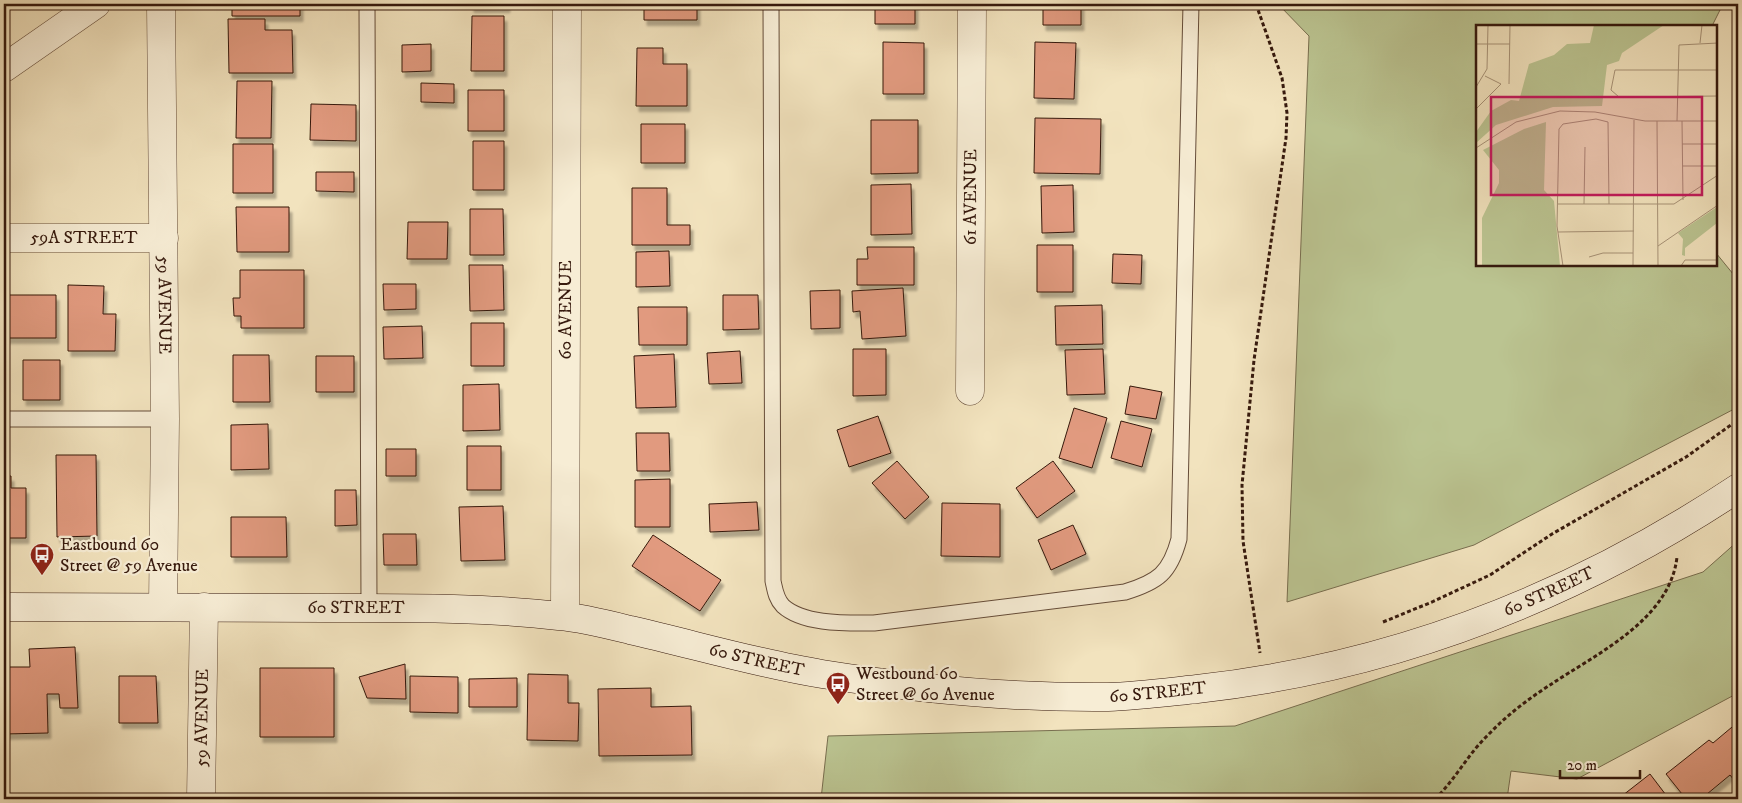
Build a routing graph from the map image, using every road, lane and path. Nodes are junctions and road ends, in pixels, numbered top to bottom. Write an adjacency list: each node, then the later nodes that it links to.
1 (96, 4): 9 (street)
2 (161, 4): 11 (street, 59 AVENUE)
3 (367, 4): 21 (lane)
4 (567, 4): 22 (street, 60 AVENUE)
5 (771, 4): 7 (lane)
6 (972, 4): 12 (street, 61 AVENUE)
7 (1191, 4)
8 (1256, 4): 25 (path)
9 (4, 68)
10 (4, 238): 11 (street, 59A STREET)
11 (164, 238): 14 (street, 59 AVENUE)
12 (970, 391)
13 (4, 419): 14 (lane)
14 (165, 419): 19 (street, 59 AVENUE)
15 (1738, 420): 23 (path)
16 (1738, 488): 22 (street, 60 STREET)
17 (1677, 557): 28 (path)
18 (4, 607): 19 (street, 60 STREET)
19 (163, 607): 20 (street, 60 STREET)
20 (204, 607): 21 (street, 60 STREET); 27 (street, 59 AVENUE)
21 (369, 608): 22 (street, 60 STREET)
22 (565, 616)
23 (1375, 625)
24 (1269, 652): 25 (path)
25 (1260, 653): 26 (path)
26 (1252, 655)
27 (201, 799)
28 (1435, 799)

